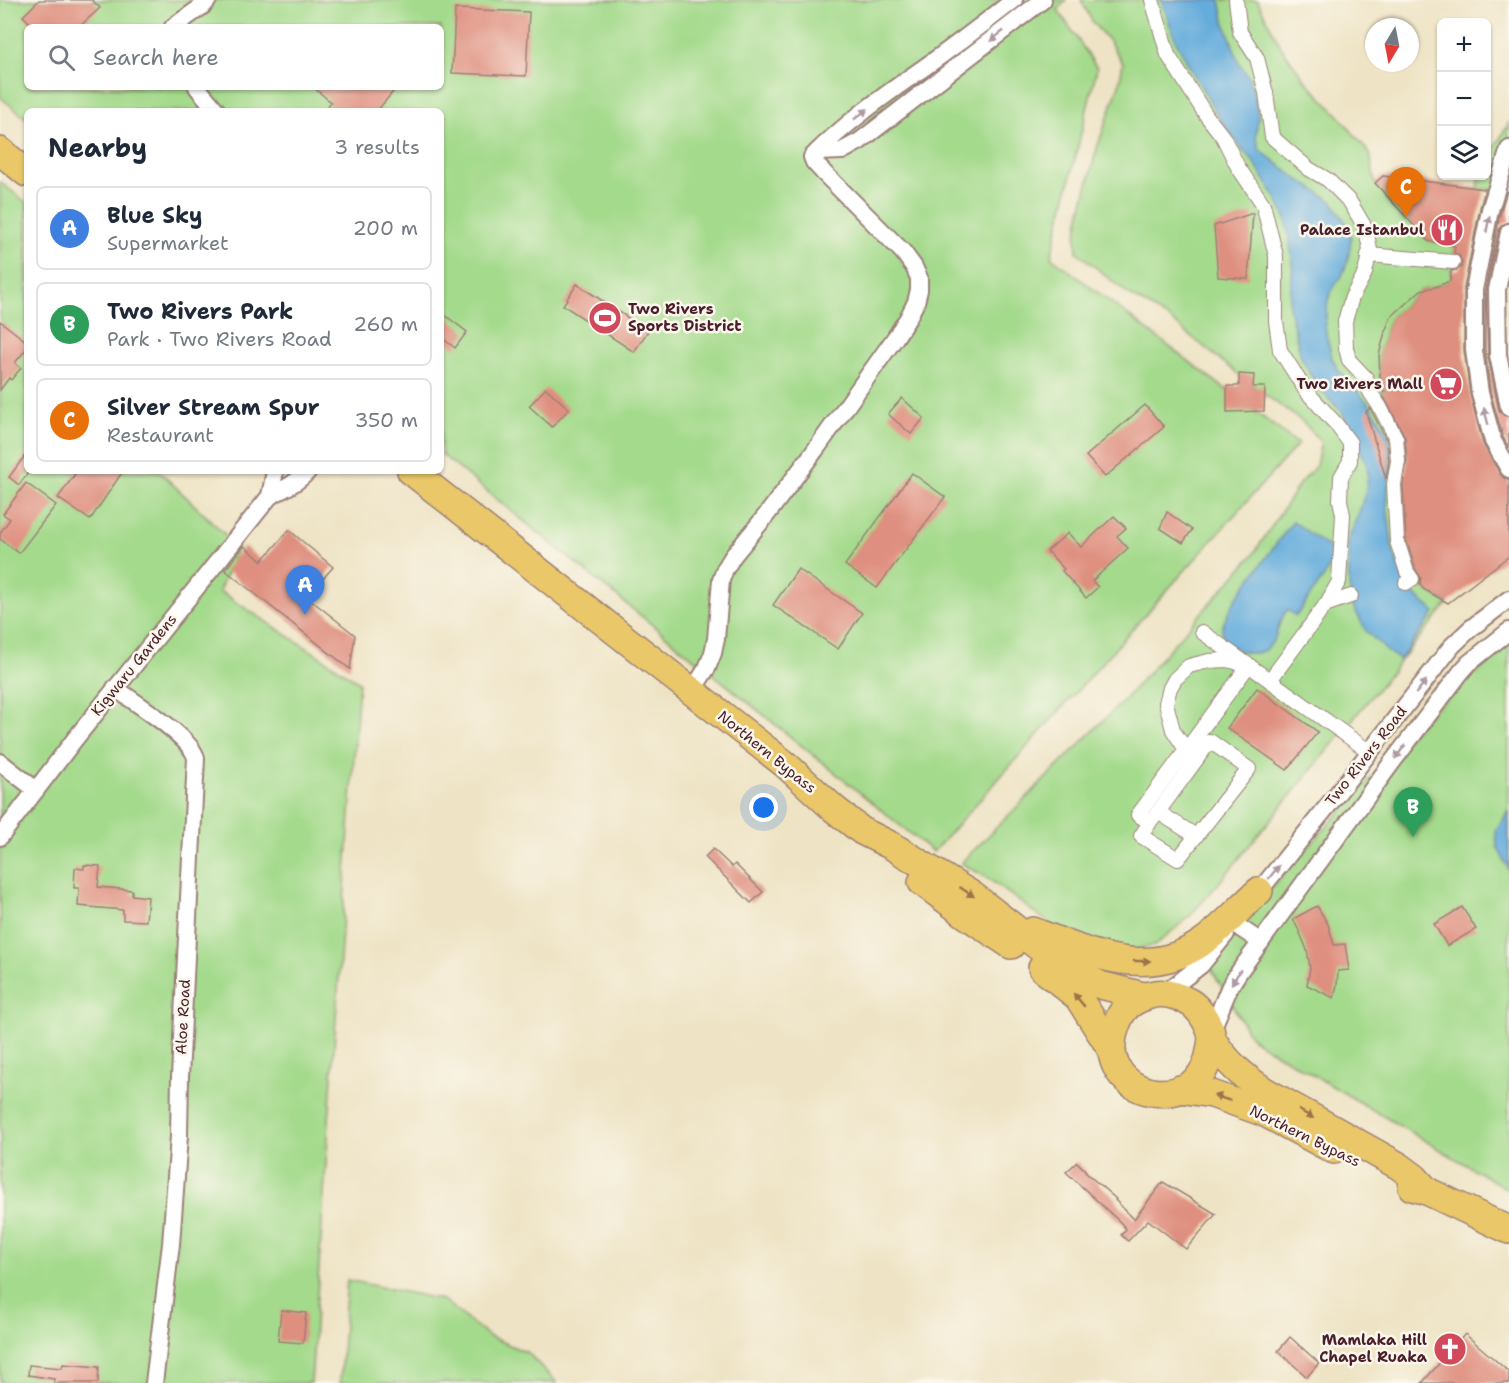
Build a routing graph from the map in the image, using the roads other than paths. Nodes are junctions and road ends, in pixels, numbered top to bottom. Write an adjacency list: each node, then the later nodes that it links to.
1 (208, 0): 6 (street)
2 (1014, 0): 11 (street, one-way to 2)
3 (1043, 0): 11 (street, one-way to 11)
4 (1152, 0): 25 (street)
5 (1236, 0): 14 (street)
6 (177, 24)
7 (200, 90): 8 (street)
8 (214, 108)
9 (1509, 149): 17 (street, one-way to 9)
10 (0, 151): 12 (main road)
11 (817, 152): 31 (street)
12 (24, 170)
13 (1509, 232): 16 (street)
14 (1368, 255): 15 (street); 22 (street)
15 (1453, 262)
16 (1509, 407)
17 (1509, 469)
18 (274, 474): 21 (street, Kigwaru Gardens)
19 (305, 474): 21 (street, Kigwaru Gardens)
20 (415, 474): 31 (main road, Northern Bypass)
21 (270, 496): 30 (street, Kigwaru Gardens)
22 (1406, 583)
23 (1351, 596): 25 (street)
24 (1509, 599): 33 (street, Two Rivers Road, one-way to 24)
25 (1325, 605): 29 (street)
26 (1509, 631): 35 (street, Two Rivers Road, one-way to 35)
27 (1202, 632): 28 (street)
28 (1249, 665): 29 (street); 32 (street); 32 (street)
29 (1270, 680): 33 (street)
30 (115, 688): 36 (street, Kigwaru Gardens); 51 (street, Aloe Road)
31 (692, 691): 38 (main road, Northern Bypass)
32 (1186, 750): 37 (street)
33 (1367, 755): 35 (street); 41 (street, Two Rivers Road, one-way to 33)
34 (0, 762): 36 (street)
35 (1384, 773): 44 (street, Two Rivers Road)
36 (36, 790): 40 (street, Kigwaru Gardens)
37 (1154, 817): 39 (street); 39 (street); 39 (street)
38 (862, 831): 42 (main road, Northern Bypass, one-way to 42); 47 (main road, Northern Bypass, one-way to 38)
39 (1196, 836)
40 (0, 837)
41 (1259, 891): 42 (main road, one-way to 41); 43 (street, Two Rivers Road)
42 (1007, 921): 45 (main road, Northern Bypass)
43 (1234, 924): 44 (street); 45 (street, Two Rivers Road)
44 (1261, 942): 46 (street, Two Rivers Road, one-way to 46)
45 (1154, 995): 46 (main road, Northern Bypass); 47 (main road)
46 (1212, 1036): 48 (main road); 49 (main road, Northern Bypass, one-way to 49)
47 (1111, 1049): 48 (main road, Northern Bypass)
48 (1180, 1089): 49 (main road, Northern Bypass, one-way to 48)
49 (1427, 1191): 50 (main road, Northern Bypass)
50 (1509, 1230)
51 (154, 1383)

